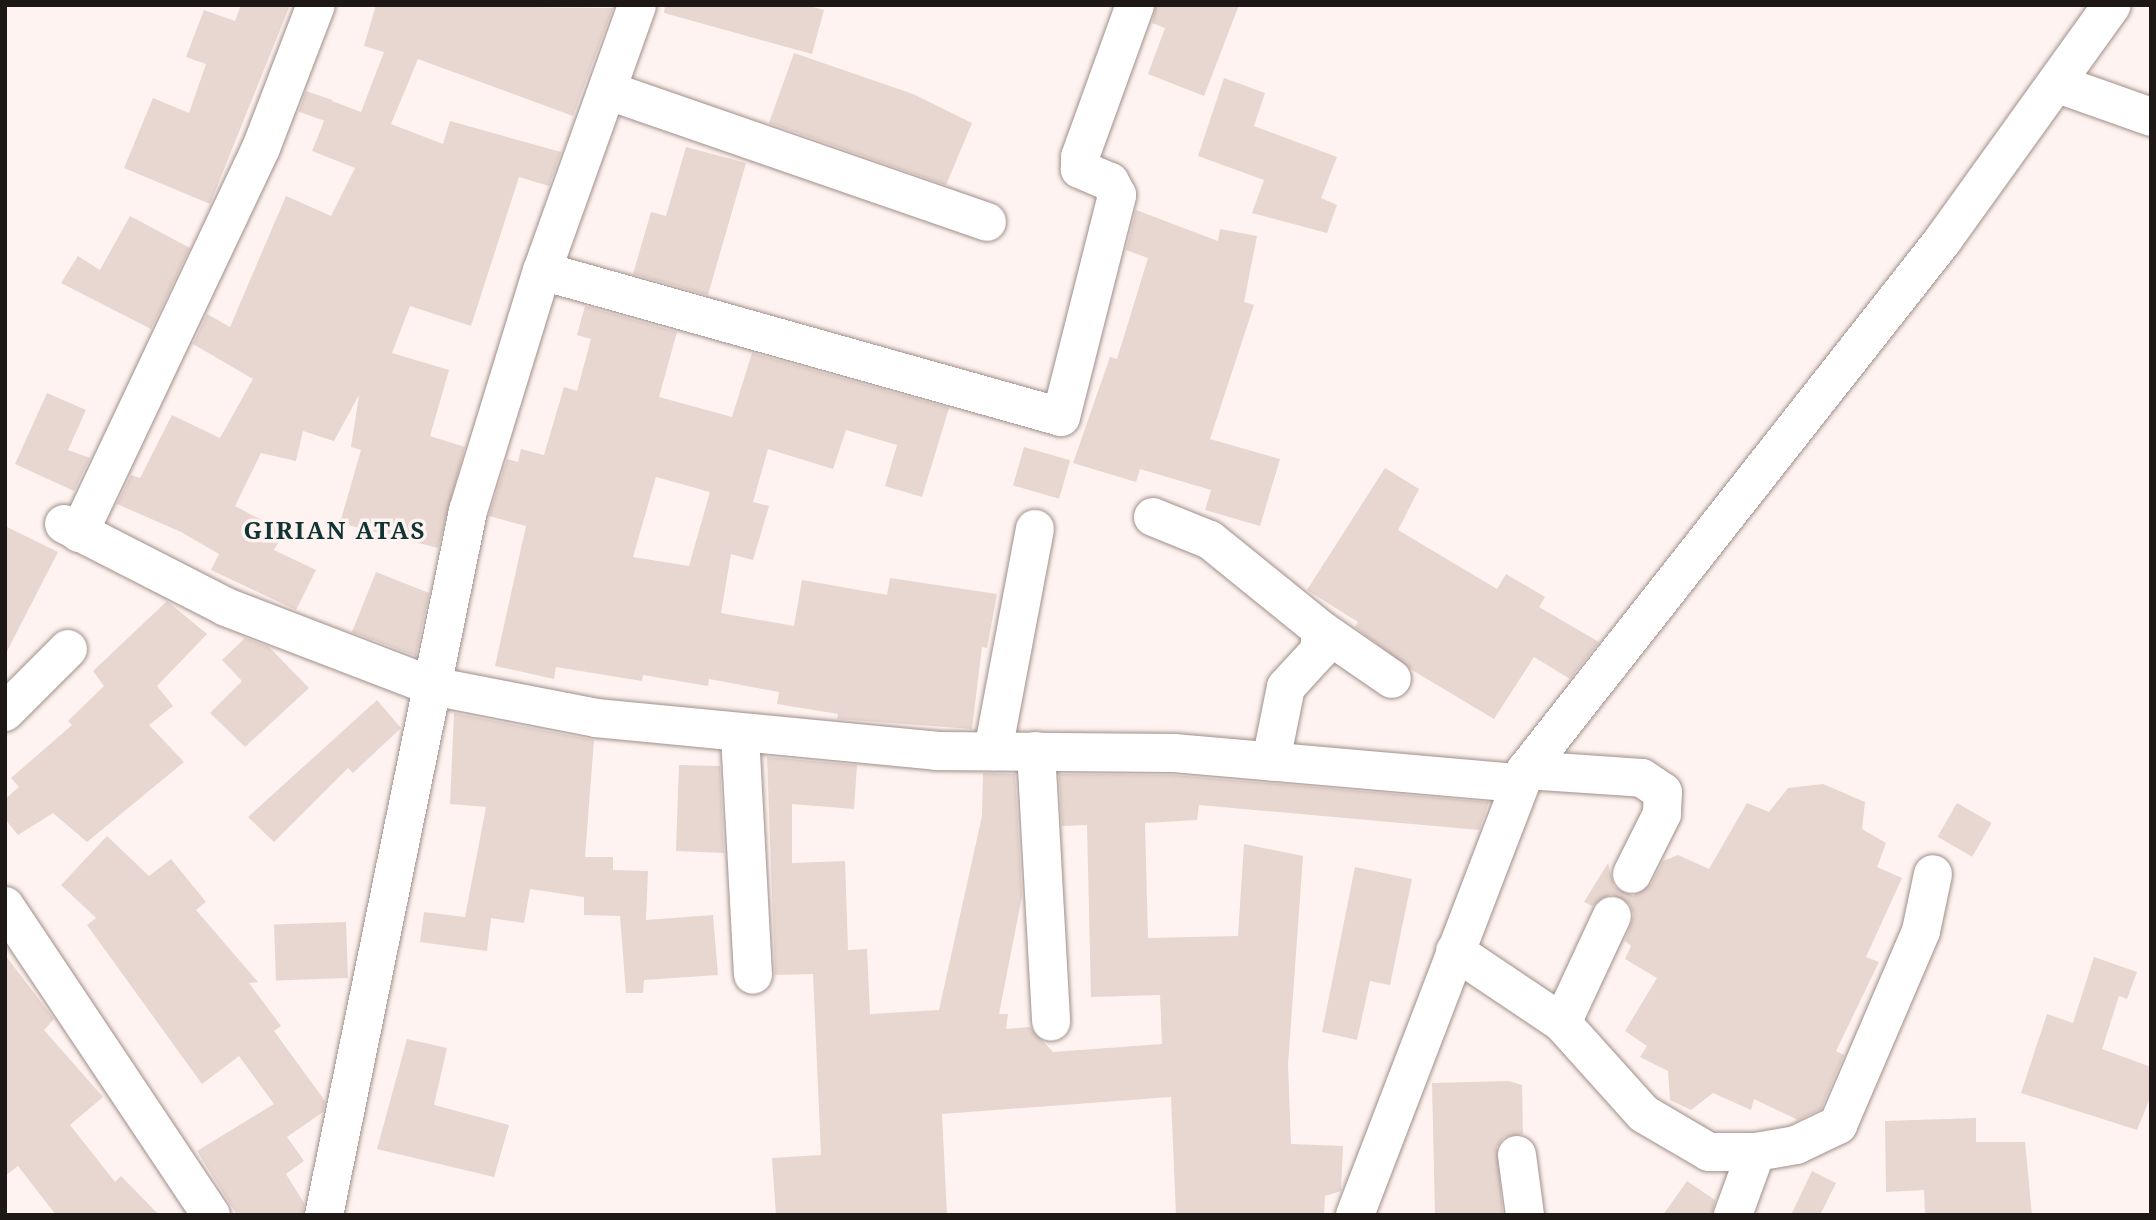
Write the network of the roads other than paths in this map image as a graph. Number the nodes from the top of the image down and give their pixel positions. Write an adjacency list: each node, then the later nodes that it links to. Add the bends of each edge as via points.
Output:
1 (316, 5): 15 (street, via 256,160 71,528 226,607)
2 (636, 5): 6 (street)
3 (1135, 5): 9 (street, via 1080,157 1080,169 1110,182 1117,195 1061,417)
4 (2112, 5): 5 (street)
5 (2058, 84): 7 (street); 21 (street)
6 (609, 91): 8 (street); 9 (street)
7 (2151, 117)
8 (987, 222)
9 (542, 271): 15 (street, via 468,511)
10 (1153, 517): 12 (street, via 1210,540)
11 (1035, 529): 18 (street)
12 (1321, 630): 14 (street); 20 (street, via 1319,650 1286,687)
13 (68, 649): 16 (street)
14 (1392, 679)
15 (432, 686): 17 (street, via 597,718); 33 (street)
16 (5, 712)
17 (740, 735): 18 (street); 27 (street)
18 (993, 751): 19 (street)
19 (1035, 751): 20 (street); 28 (street)
20 (1271, 761): 21 (street)
21 (1522, 776): 22 (street, via 1642,778 1663,792 1662,814); 26 (street)
22 (1632, 874)
23 (1933, 874): 30 (street, via 1920,931 1838,1125 1796,1145)
24 (5, 906): 32 (street)
25 (1612, 916): 29 (street)
26 (1455, 951): 29 (street); 34 (street)
27 (753, 975)
28 (1051, 1022)
29 (1562, 1023): 30 (street, via 1644,1114 1709,1152)
30 (1756, 1152): 36 (street)
31 (1517, 1156): 35 (street)
32 (211, 1215)
33 (324, 1215)
34 (1355, 1215)
35 (1525, 1215)
36 (1733, 1215)

